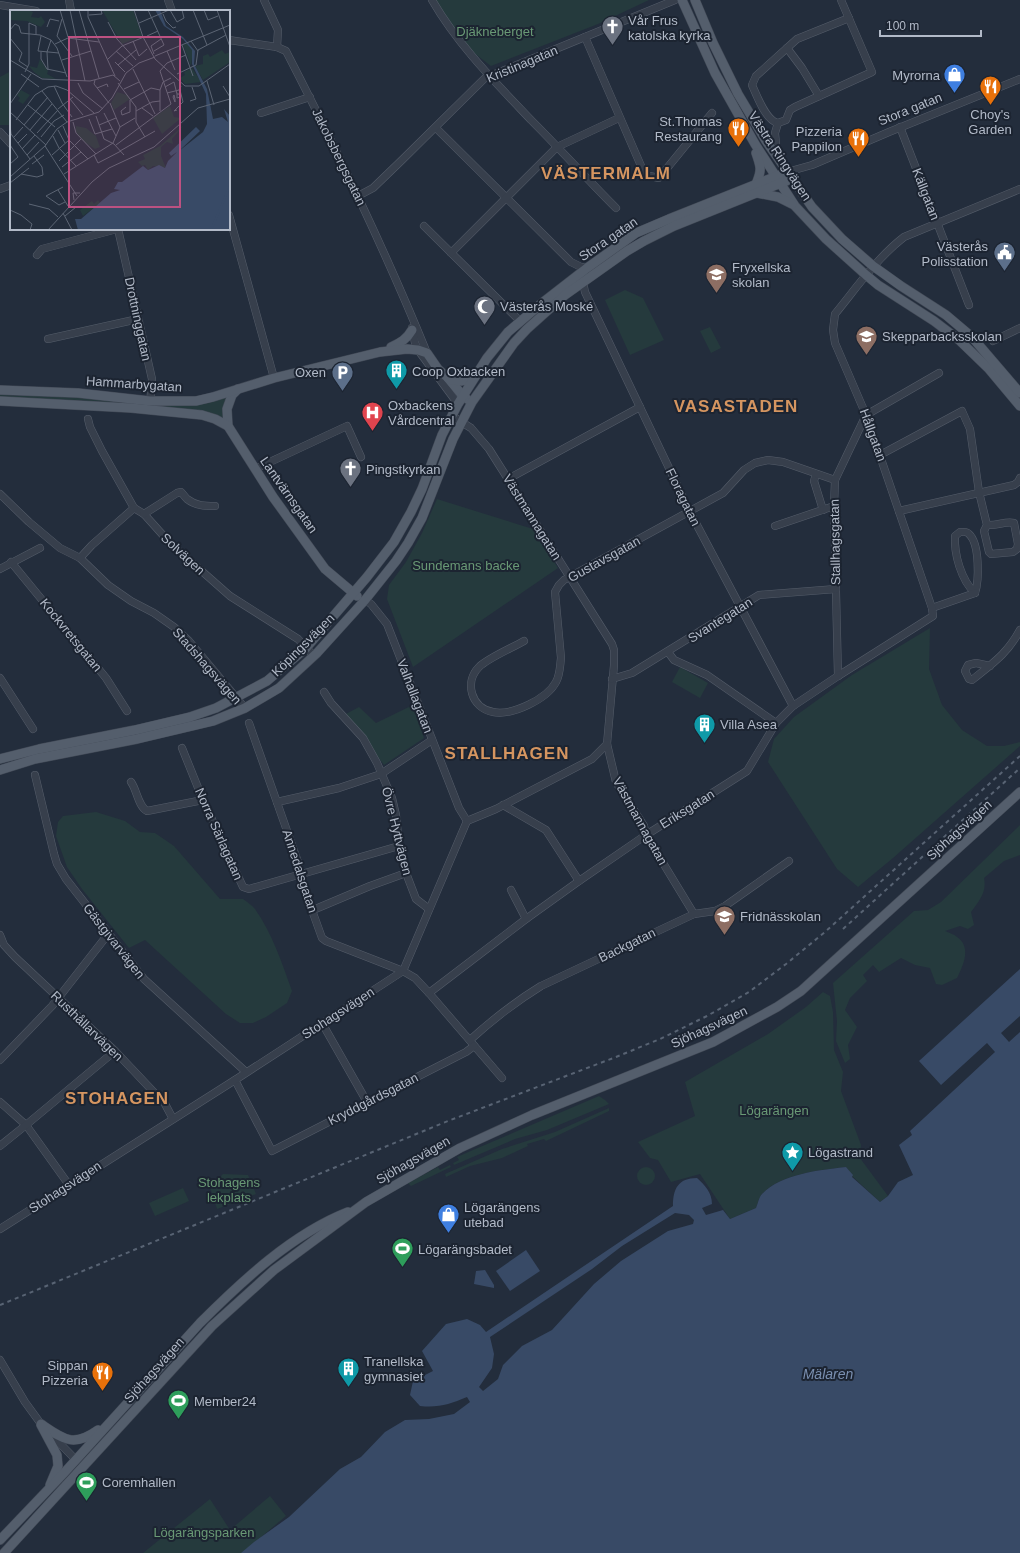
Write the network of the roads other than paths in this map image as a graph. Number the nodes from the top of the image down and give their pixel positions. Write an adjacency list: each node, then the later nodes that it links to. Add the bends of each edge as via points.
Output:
1 (69, 0): 11 (street)
2 (168, 0): 12 (street)
3 (264, 0): 16 (street, via 278,30)
4 (432, 0): 18 (street, via 460,41)
5 (675, 0): 14 (street, Kristinagatan)
6 (682, 0): 30 (main road, Västra Ringvägen, via 715,73)
7 (696, 0): 32 (main road, Västra Ringvägen, via 735,88)
8 (841, 0): 13 (street)
9 (0, 5): 10 (street)
10 (30, 10)
11 (71, 10)
12 (172, 10)
13 (849, 18): 17 (street, via 797,39); 20 (street, via 872,72)
14 (585, 37): 18 (street, Kristinagatan); 24 (street)
15 (230, 40): 16 (street)
16 (277, 47): 21 (street, Jakobsbergsgatan, via 286,51)
17 (787, 48): 20 (street); 25 (street, via 756,76 752,85 769,119)
18 (490, 76): 27 (street, Kristinagatan, via 485,78); 31 (street)
19 (1020, 79): 26 (street, Stora gatan)
20 (819, 96): 25 (street, via 790,110 786,120)
21 (310, 97): 22 (street); 38 (street, Jakobsbergsgatan)
22 (261, 112)
23 (712, 113): 24 (street, via 659,178 645,175)
24 (619, 118): 31 (street)
25 (778, 123): 32 (street, via 775,133)
26 (900, 127): 33 (street, Stora gatan); 43 (street, Källgatan)
27 (436, 128): 38 (street, Kristinagatan, via 372,188); 39 (street)
28 (0, 132): 29 (street)
29 (10, 143)
30 (755, 144): 33 (main road, Västra Ringvägen); 35 (main road, via 761,167)
31 (557, 147): 39 (street); 41 (street)
32 (777, 156): 33 (main road, Västra Ringvägen)
33 (784, 178): 35 (main road, Stora gatan); 40 (main road, Västra Ringvägen); 49 (main road, via 815,216 820,216)
34 (10, 185): 36 (street)
35 (756, 188): 40 (main road); 50 (main road, Stora gatan, via 657,223 636,233); 52 (main road, Stora gatan, via 644,241)
36 (0, 189)
37 (1020, 189): 43 (street, Hållgatan)
38 (358, 196): 55 (street, Jakobsbergsgatan)
39 (506, 198): 47 (street); 50 (street, via 571,262)
40 (795, 206): 51 (main road, Västra Ringvägen, via 826,239)
41 (616, 208)
42 (230, 219): 65 (street)
43 (937, 224): 49 (street, Hållgatan, via 904,237); 53 (street, Källgatan)
44 (424, 226): 47 (street)
45 (114, 230): 48 (street, via 42,249)
46 (118, 230): 54 (street, Drottninggatan)
47 (451, 252): 56 (street)
48 (37, 255)
49 (873, 266): 51 (street, Hållgatan); 69 (main road, via 946,315 967,333 990,356)
50 (587, 268): 56 (main road, Stora gatan)
51 (866, 275): 75 (main road, Västra Ringvägen, via 959,340 989,369); 77 (street, Hållgatan, via 835,314 833,326 835,343)
52 (583, 282): 74 (main road, Stora gatan, via 514,343); 76 (street, Floragatan, via 585,292)
53 (969, 305)
54 (138, 319): 59 (street); 73 (street, Drottninggatan, via 152,379)
55 (413, 320): 58 (street, Jakobsbergsgatan); 61 (street, Jakobsbergsgatan)
56 (520, 321): 63 (main road, Stora gatan, via 500,341)
57 (1020, 328): 60 (street)
58 (412, 330): 61 (street, Jakobsbergsgatan); 62 (main road, Hammarbygatan, via 400,343)
59 (48, 339)
60 (993, 341)
61 (422, 351): 62 (main road, Hammarbygatan, via 396,349); 66 (main road); 72 (street, Jakobsbergsgatan)
62 (380, 352): 65 (main road, Hammarbygatan)
63 (478, 371): 66 (main road, via 462,381); 70 (main road, Stora gatan)
64 (939, 373): 77 (street)
65 (274, 378): 67 (main road, Hammarbygatan)
66 (448, 378): 70 (main road)
67 (238, 389): 73 (main road, Hammarbygatan, via 196,401); 81 (main road, via 232,395 227,409)
68 (0, 390): 73 (main road, Hammarbygatan, via 78,393)
69 (1020, 393)
70 (463, 396): 72 (main road, Köpingsvägen); 74 (main road)
71 (0, 401): 73 (main road, Hammarbygatan)
72 (458, 404): 74 (main road); 78 (main road, Köpingsvägen)
73 (150, 405): 81 (main road, Hammarbygatan, via 202,415)
74 (470, 406): 80 (main road, Köpingsvägen)
75 (1020, 406)
76 (640, 407): 86 (street); 96 (street, Floragatan)
77 (866, 415): 82 (street, Hållgatan); 87 (street, Stallhagsgatan)
78 (452, 416): 80 (street, Västmannagatan); 106 (main road, Köpingsvägen, via 403,528)
79 (88, 419): 93 (street, Solvägen, via 102,451)
80 (462, 421): 86 (street, Västmannagatan, via 488,449); 108 (main road, Köpingsvägen, via 422,518 396,561)
81 (228, 426): 84 (main road, Lantvärnsgatan)
82 (880, 455): 89 (street, via 962,411 974,447); 95 (street, Hållgatan)
83 (362, 457): 84 (street, via 347,426)
84 (255, 470): 106 (main road, Lantvärnsgatan, via 325,569)
85 (816, 474): 87 (street, Gustavsgatan); 94 (street, via 814,481); 96 (street, Gustavsgatan, via 783,462 768,460 755,463 744,470 724,493)
86 (508, 479): 104 (street, Västmannagatan)
87 (835, 480): 92 (street, Stallhagsgatan)
88 (1019, 480): 89 (street, via 1014,485)
89 (979, 492): 95 (street); 98 (street)
90 (0, 494): 101 (street, Stadshagsvägen, via 52,542)
91 (215, 506): 97 (street, via 196,504 180,492)
92 (834, 506): 94 (street); 105 (street, Stallhagsgatan)
93 (134, 508): 97 (street, Solvägen); 101 (street)
94 (823, 510): 99 (street)
95 (899, 511): 110 (street, Hållgatan)
96 (690, 512): 104 (street, Gustavsgatan); 109 (street, Floragatan)
97 (144, 514): 114 (street, Solvägen, via 170,544 230,596 275,624)
98 (987, 525): 98 (street, via 1014,523 1017,549 1013,552 991,554 984,531)
99 (775, 526)
100 (40, 548): 102 (street)
101 (80, 558): 122 (street, Stadshagsvägen, via 108,585 174,627 189,641)
102 (11, 562): 103 (street); 125 (street, Kockvretsgatan, via 106,678)
103 (0, 569)
104 (570, 576): 113 (street, Gustavsgatan, via 555,592 561,658 557,681 550,691 535,702 501,713 485,710 471,694 470,685 474,672 480,665); 120 (street, Västmannagatan, via 612,644)
105 (836, 589): 109 (street, Svantegatan, via 759,595); 118 (street, Stallhagsgatan)
106 (353, 593): 108 (main road, Lantvärnsgatan); 114 (main road, Köpingsvägen)
107 (975, 593): 107 (street, via 970,589 959,563 955,536 960,532 966,532 973,539 978,562 978,583); 110 (street)
108 (365, 600): 116 (main road, Köpingsvägen); 129 (street, Valhallagatan, via 387,624)
109 (741, 607): 115 (street, Svantegatan); 123 (street, Floragatan)
110 (932, 608): 111 (street, Hållgatan)
111 (933, 616): 118 (street, Eriksgatan)
112 (1020, 630): 117 (street, via 1010,647)
113 (524, 641)
114 (306, 648): 116 (street, Solvägen); 122 (main road, Köpingsvägen, via 267,681)
115 (668, 652): 120 (street, Svantegatan, via 632,673); 127 (street, via 674,660 707,675)
116 (314, 656): 124 (main road, Köpingsvägen, via 279,688)
117 (990, 666)
118 (838, 676): 123 (street, Eriksgatan)
119 (0, 678): 128 (street)
120 (612, 679): 130 (street, Västmannagatan)
121 (324, 692): 134 (street, Övre Hyttvägen, via 363,738)
122 (236, 698): 124 (street, Stadshagsvägen); 132 (main road, Köpingsvägen, via 216,708 169,723)
123 (793, 706): 127 (street, Eriksgatan)
124 (244, 708): 133 (main road, Köpingsvägen, via 213,721 35,759)
125 (127, 711)
126 (249, 723): 139 (street, Annedalsgatan)
127 (776, 723): 142 (street, Eriksgatan, via 747,770)
128 (33, 729)
129 (432, 740): 134 (street); 141 (street, Valhallagatan, via 459,808)
130 (607, 744): 140 (street, via 592,759); 142 (street, Västmannagatan, via 616,782 644,826)
131 (182, 748): 138 (street, Norra Särlagatan)
132 (0, 759)
133 (0, 770)
134 (381, 774): 139 (street, via 339,788); 143 (street, Övre Hyttvägen, via 396,815)
135 (35, 776): 153 (street, Gästgivarvägen, via 57,864)
136 (131, 782): 138 (street, via 136,788 143,809 147,811)
137 (1020, 792): 172 (main road, Sjöhagsvägen, via 801,991 777,1007 713,1042 532,1115 460,1148)
138 (203, 800): 146 (street, Norra Särlagatan, via 243,887 249,889)
139 (277, 802): 146 (street, Annedalsgatan)
140 (503, 806): 141 (street); 147 (street, via 546,830)
141 (467, 821): 149 (street)
142 (646, 835): 147 (street, Eriksgatan); 151 (street, Västmannagatan)
143 (399, 846): 145 (street, Övre Hyttvägen); 146 (street, Norra Särlagatan)
144 (789, 861): 151 (street, Backgatan, via 715,912)
145 (406, 873): 149 (street, Övre Hyttvägen, via 416,899); 150 (street)
146 (300, 874): 150 (street, Annedalsgatan)
147 (579, 881): 152 (street, Eriksgatan)
148 (510, 890): 152 (street)
149 (429, 909): 156 (street)
150 (313, 910): 156 (street, Annedalsgatan, via 320,933 326,941)
151 (694, 914): 160 (street, Backgatan, via 541,986 494,1018)
152 (526, 918): 157 (street, Eriksgatan)
153 (108, 933): 158 (street); 163 (street, Gästgivarvägen, via 144,979)
154 (0, 934): 155 (street, Rusthållarvägen)
155 (2, 946): 158 (street, Rusthållarvägen)
156 (402, 971): 157 (street, Annedalsgatan, via 415,978); 159 (street, Stohagsvägen)
157 (429, 993): 160 (street, Annedalsgatan)
158 (59, 998): 161 (street, Rusthållarvägen); 162 (street)
159 (322, 1023): 163 (street, Stohagsvägen); 167 (street)
160 (472, 1043): 164 (street, Annedalsgatan); 167 (street, Kryddgårdsgatan, via 466,1052)
161 (115, 1051): 168 (street, Rusthållarvägen, via 165,1104); 169 (street)
162 (0, 1060)
163 (246, 1072): 165 (street, Stohagsvägen)
164 (502, 1078)
165 (235, 1080): 167 (street, Kryddgårdsgatan, via 272,1151); 168 (street, Stohagsvägen)
166 (0, 1102): 169 (street)
167 (367, 1102)
168 (173, 1118): 171 (street, Stohagsvägen)
169 (26, 1125): 170 (street); 171 (street)
170 (0, 1146)
171 (69, 1185): 173 (street, Stohagsvägen)
172 (358, 1208): 174 (main road, Sjöhagsvägen, via 329,1219 293,1242); 175 (main road, Sjöhagsvägen, via 274,1270)
173 (0, 1229)
174 (238, 1287): 175 (main road, via 227,1304); 176 (main road, Sjöhagsvägen)
175 (226, 1313): 176 (main road, via 216,1316 189,1344); 181 (main road, Sjöhagsvägen)
176 (169, 1357): 178 (main road, Sjöhagsvägen)
177 (0, 1360): 179 (street)
178 (111, 1421): 179 (main road, via 86,1438 73,1441); 180 (main road, Sjöhagsvägen)
179 (41, 1424): 180 (street); 182 (main road, via 58,1461)
180 (76, 1460): 181 (main road); 182 (main road, Sjöhagsvägen); 183 (main road, via 76,1466 40,1509)
181 (83, 1467): 183 (main road, Sjöhagsvägen)
182 (47, 1490): 184 (main road, Sjöhagsvägen)
183 (35, 1519): 185 (main road, Sjöhagsvägen)
184 (0, 1540)
185 (3, 1551)

